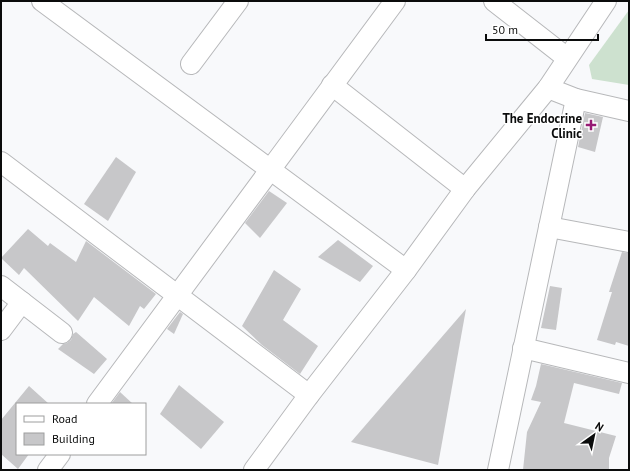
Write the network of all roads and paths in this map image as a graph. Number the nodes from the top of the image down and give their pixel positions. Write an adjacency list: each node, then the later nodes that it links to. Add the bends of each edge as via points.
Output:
1 (42, 1): 13 (street)
2 (238, 1): 7 (street)
3 (394, 1): 8 (street)
4 (494, 1): 6 (street)
5 (606, 1): 6 (street)
6 (567, 58): 9 (street)
7 (191, 64)
8 (332, 85): 13 (street); 14 (street)
9 (548, 88): 10 (street); 14 (street)
10 (576, 99): 11 (street); 15 (street)
11 (629, 111)
12 (1, 162): 19 (street)
13 (271, 170): 17 (street); 19 (street)
14 (465, 189): 17 (street)
15 (549, 227): 16 (street); 23 (street)
16 (629, 242)
17 (406, 270): 25 (street)
18 (1, 286): 20 (street)
19 (177, 294): 25 (street); 26 (street)
20 (22, 302): 21 (street); 22 (street)
21 (1, 330)
22 (62, 333)
23 (523, 348): 24 (street); 30 (street)
24 (629, 373)
25 (309, 395): 29 (street)
26 (98, 403)
27 (59, 455): 28 (street)
28 (48, 470)
29 (254, 470)
30 (498, 470)

